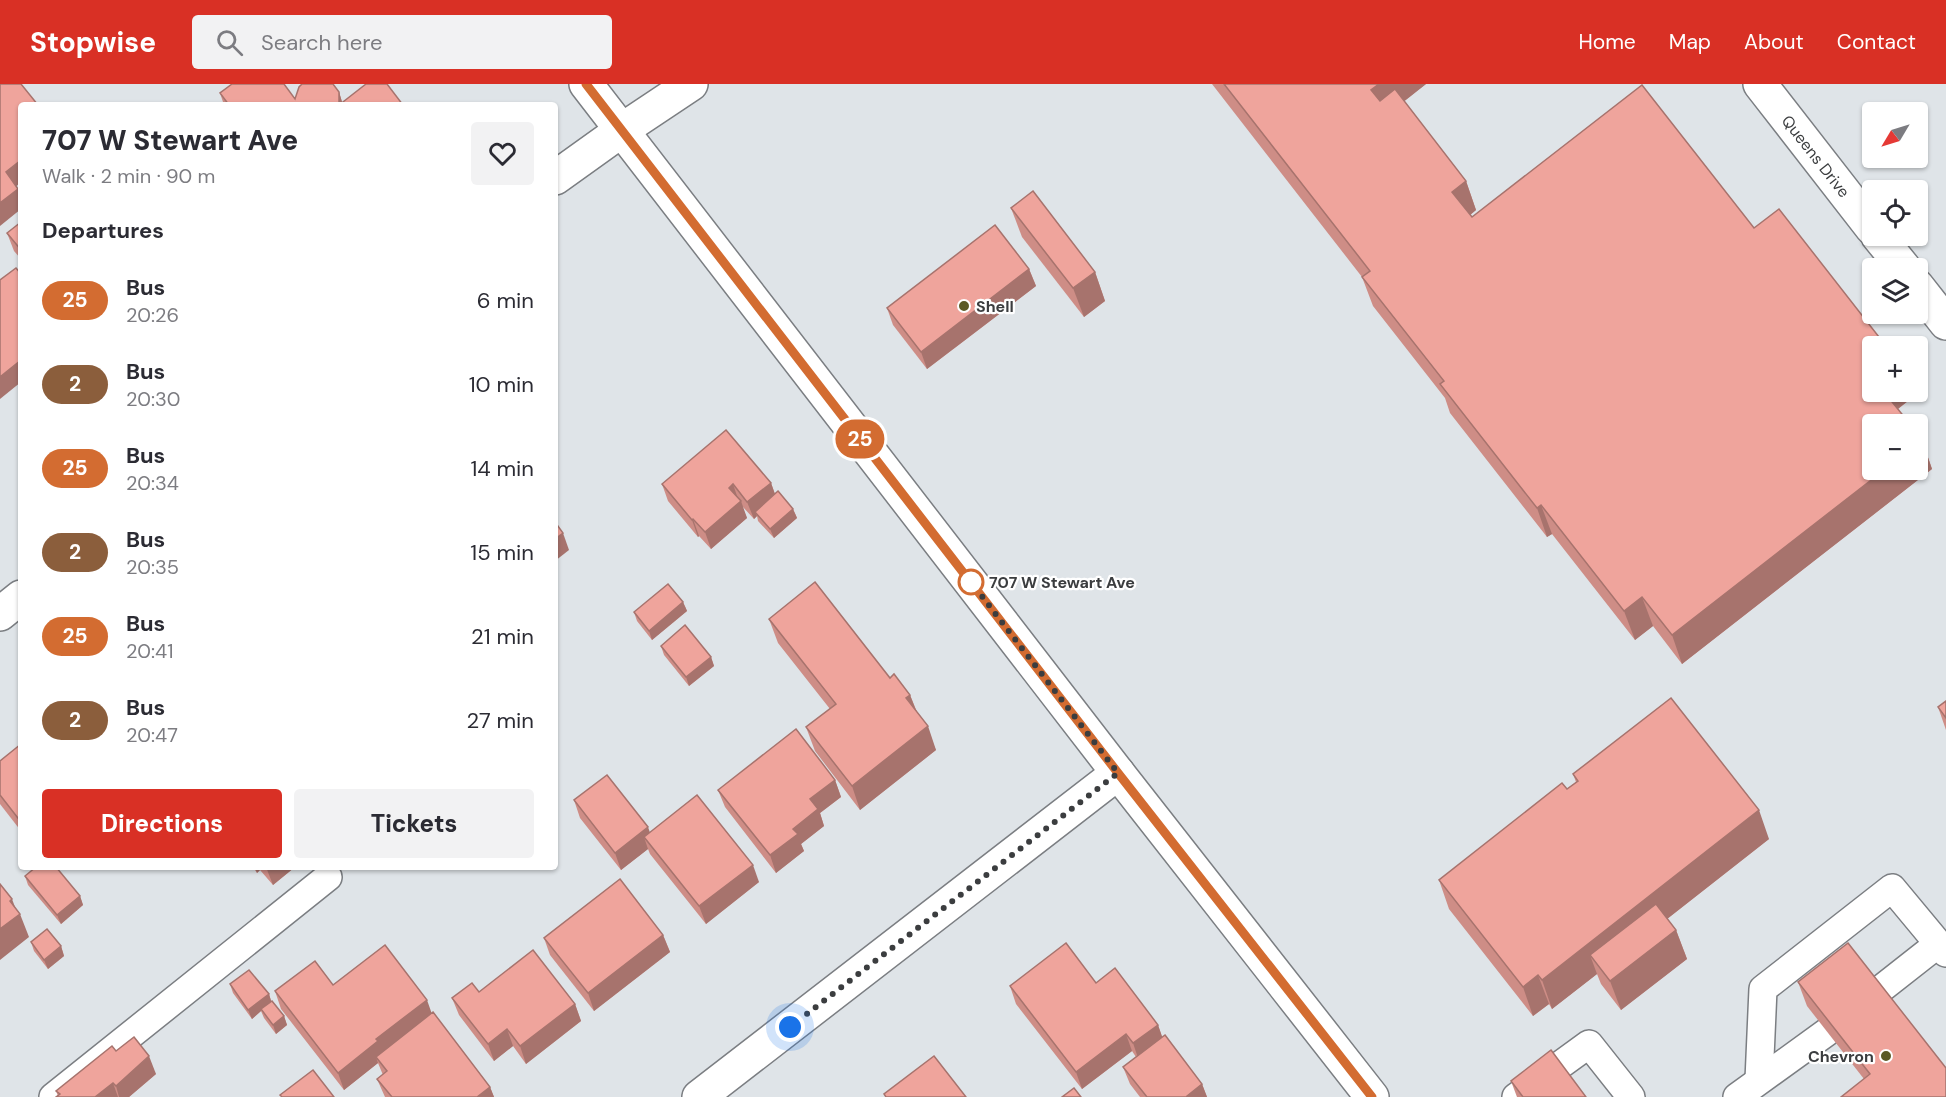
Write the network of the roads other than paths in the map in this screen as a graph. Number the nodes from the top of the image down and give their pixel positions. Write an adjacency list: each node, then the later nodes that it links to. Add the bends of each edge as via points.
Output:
1 (586, 84): 4 (main road)
2 (691, 84): 4 (main road)
3 (1760, 84): 6 (main road, Queens Drive)
4 (622, 130): 5 (main road); 13 (main road)
5 (558, 176)
6 (1862, 215)
7 (1886, 246): 8 (main road)
8 (1896, 258)
9 (1928, 300): 10 (main road)
10 (1946, 323)
11 (18, 599): 12 (main road)
12 (0, 614)
13 (1118, 773): 19 (main road); 21 (main road)
14 (328, 877): 20 (lane)
15 (1942, 949): 16 (lane); 18 (lane, via 1892,888 1763,989)
16 (1876, 992)
17 (1827, 1032): 18 (lane)
18 (1759, 1080): 24 (lane)
19 (1363, 1094)
20 (53, 1097)
21 (699, 1097)
22 (1516, 1097): 23 (lane, via 1589,1044)
23 (1630, 1097)
24 (1737, 1097)

